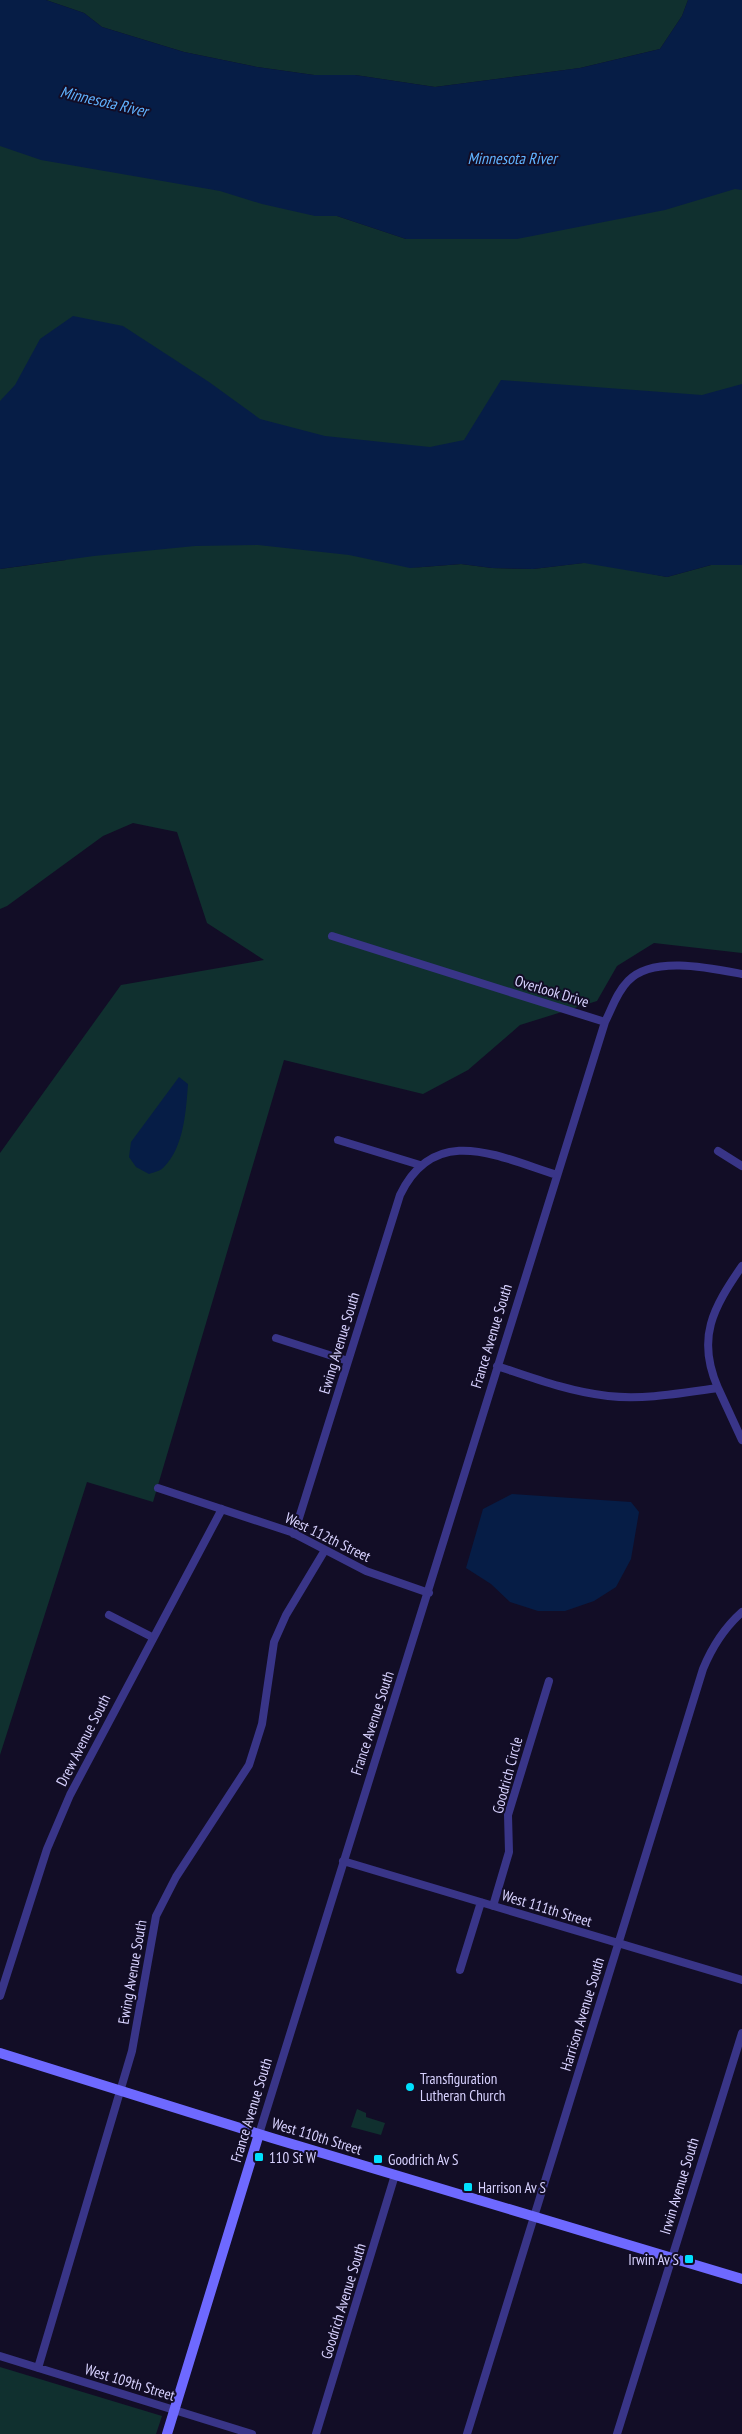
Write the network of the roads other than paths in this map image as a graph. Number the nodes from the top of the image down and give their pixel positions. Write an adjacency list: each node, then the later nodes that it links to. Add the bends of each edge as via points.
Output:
1 (332, 936): 3 (street, Overlook Drive)
2 (742, 974): 3 (street, Overlook Drive, via 692,966 642,970 618,994)
3 (606, 1022): 8 (street, France Avenue South)
4 (338, 1140): 6 (street)
5 (718, 1151): 7 (street)
6 (420, 1165): 8 (street, via 450,1151 466,1149); 11 (street, Ewing Avenue South, via 400,1195)
7 (742, 1166)
8 (557, 1175): 12 (street, France Avenue South)
9 (742, 1266): 13 (street, via 722,1294 708,1331 710,1370)
10 (276, 1338): 11 (street)
11 (348, 1361): 17 (street, Ewing Avenue South)
12 (498, 1366): 13 (street, via 556,1385 607,1396 669,1396); 19 (street, France Avenue South)
13 (718, 1388): 14 (street)
14 (742, 1440)
15 (158, 1488): 16 (street, West 112th Street)
16 (222, 1509): 17 (street, West 112th Street); 22 (street, Drew Avenue South)
17 (294, 1534): 18 (street, West 112th Street)
18 (324, 1550): 19 (street, West 112th Street, via 366,1571); 33 (street, Ewing Avenue South, via 274,1642 262,1724 250,1765 176,1876 156,1916 132,2052)
19 (429, 1593): 24 (street, France Avenue South)
20 (742, 1612): 27 (street, Harrison Avenue South, via 721,1634 703,1669)
21 (109, 1614): 22 (street)
22 (152, 1637): 30 (street, Drew Avenue South, via 66,1804 47,1849)
23 (549, 1681): 26 (street, Goodrich Circle, via 508,1815 509,1852)
24 (344, 1861): 25 (street, West 111th Street); 34 (street, France Avenue South)
25 (481, 1902): 26 (street, West 111th Street); 28 (street)
26 (493, 1906): 27 (street, West 111th Street)
27 (618, 1943): 29 (street, West 111th Street); 36 (street, Harrison Avenue South)
28 (460, 1970)
29 (742, 1980)
30 (0, 1996)
31 (742, 2033): 37 (street, Irwin Avenue South)
32 (0, 2053): 33 (street, West 110th Street)
33 (121, 2091): 34 (street, West 110th Street); 40 (street, Ewing Avenue South)
34 (259, 2134): 35 (street, West 110th Street); 41 (street, France Avenue South)
35 (395, 2175): 36 (street, West 110th Street); 44 (street, Goodrich Avenue South)
36 (533, 2217): 37 (street, West 110th Street); 45 (street, Harrison Avenue South)
37 (671, 2258): 38 (street, West 110th Street); 46 (street, Irwin Avenue South)
38 (742, 2279)
39 (0, 2356): 40 (street, West 109th Street)
40 (38, 2368): 41 (street, West 109th Street)
41 (174, 2411): 42 (street, France Avenue South); 43 (street, West 109th Street)
42 (166, 2434)
43 (252, 2434)
44 (316, 2434)
45 (467, 2434)
46 (617, 2434)

